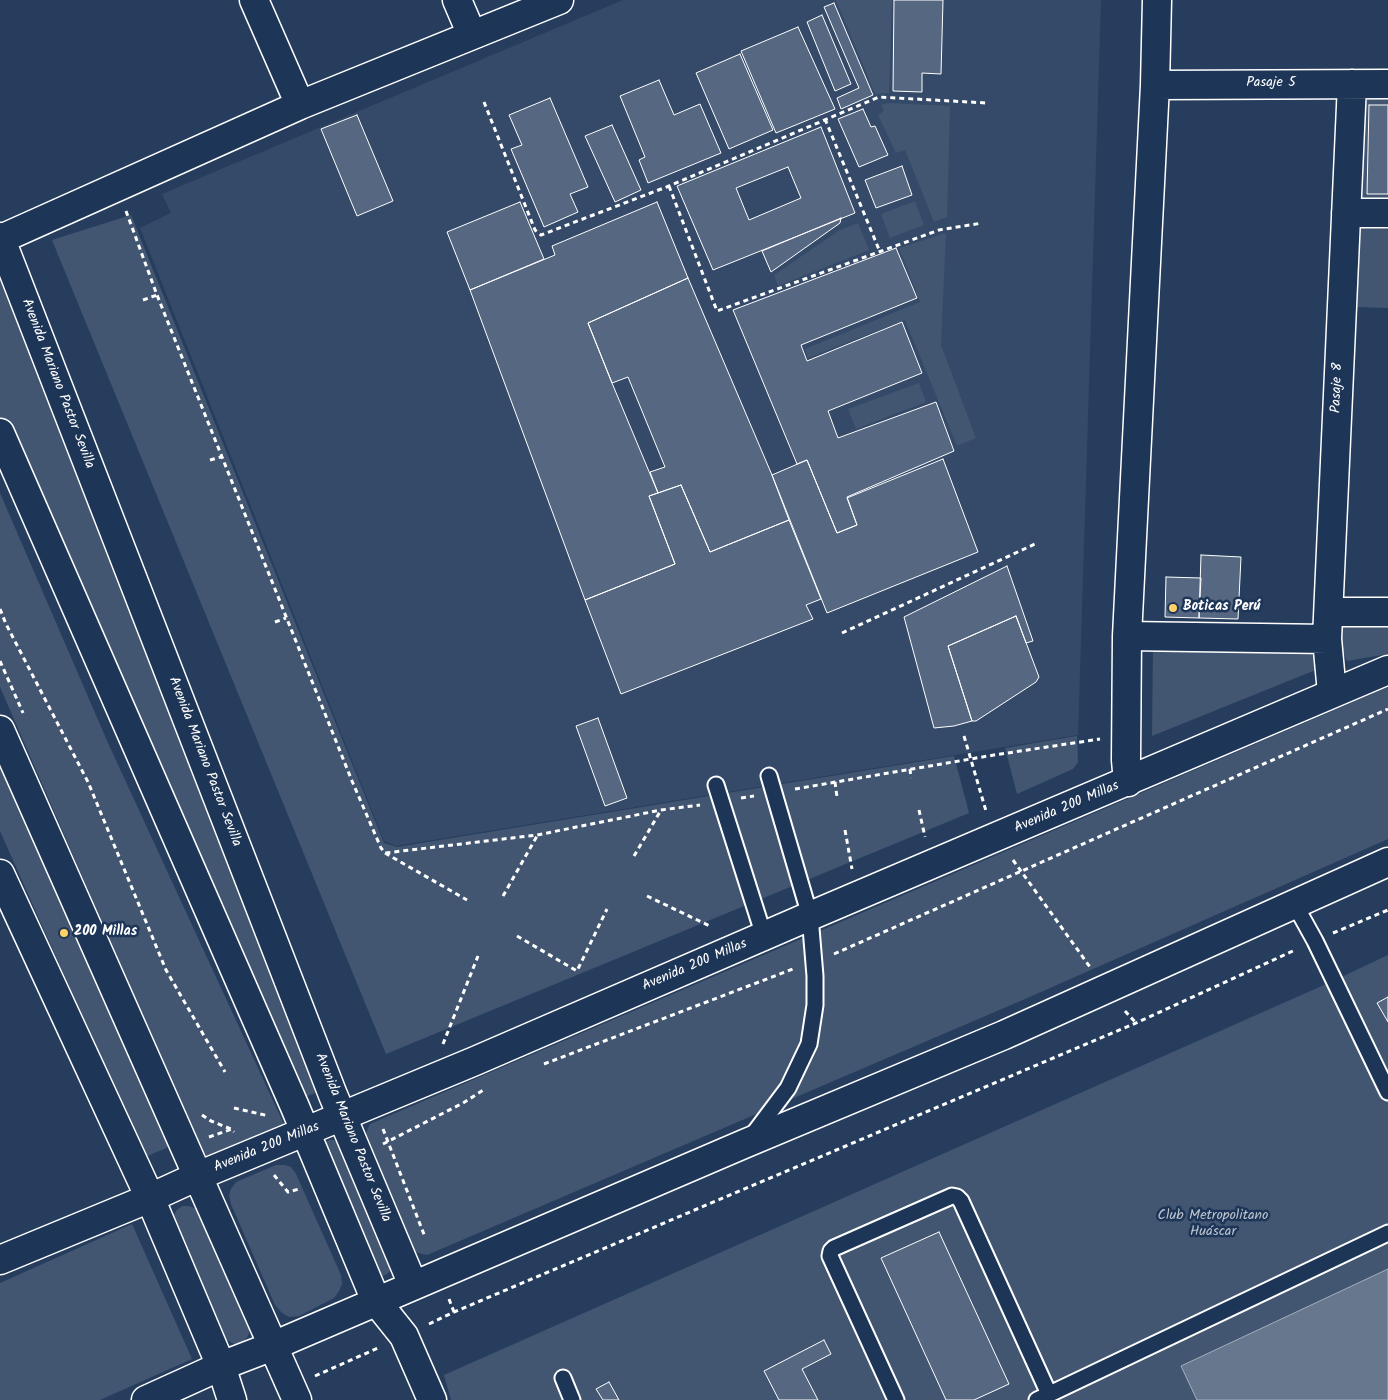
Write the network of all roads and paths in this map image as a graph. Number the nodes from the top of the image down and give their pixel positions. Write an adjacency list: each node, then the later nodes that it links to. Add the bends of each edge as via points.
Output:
1 (254, 0): 11 (street)
2 (458, 0): 5 (street)
3 (559, 0): 5 (street)
4 (1157, 0): 8 (street)
5 (472, 35): 11 (street)
6 (1352, 84): 7 (street, Pasaje 5); 8 (street, Pasaje 5); 15 (street, Pasaje 8)
7 (1388, 84)
8 (1155, 85): 32 (street)
9 (484, 102): 13 (path, via 535,230 542,235)
10 (987, 103): 12 (path, via 879,97)
11 (300, 105): 14 (street)
12 (826, 119): 13 (path); 19 (path)
13 (669, 186): 19 (path, via 717,311)
14 (117, 187): 18 (street); 20 (path)
15 (1346, 213): 16 (street); 27 (street, Pasaje 8)
16 (1388, 213)
17 (982, 223): 19 (path, via 939,230)
18 (0, 238): 82 (street, Avenida Mariano Pastor Sevilla)
19 (880, 252)
20 (157, 296): 21 (path); 23 (path)
21 (143, 300)
22 (0, 433): 83 (street)
23 (222, 457): 24 (path); 29 (path)
24 (210, 460)
25 (1035, 544): 31 (path)
26 (0, 610): 77 (path, via 88,782 166,970)
27 (1329, 612): 28 (street); 33 (street, Pasaje 8)
28 (1388, 612)
29 (286, 618): 30 (path); 43 (path)
30 (275, 622)
31 (842, 633)
32 (1127, 636): 33 (street); 38 (street)
33 (1327, 639): 35 (street, Pasaje 8)
34 (1388, 670): 35 (street, Avenida 200 Millas)
35 (1332, 693): 45 (street, Avenida 200 Millas)
36 (0, 730): 85 (street)
37 (964, 736): 39 (path)
38 (1127, 736): 39 (path); 45 (street)
39 (971, 759): 40 (path); 55 (path)
40 (910, 769): 42 (path); 44 (path)
41 (768, 776): 48 (lane)
42 (911, 778)
43 (352, 781): 46 (path); 57 (path)
44 (835, 782): 48 (path); 49 (path)
45 (1128, 782): 55 (street, Avenida 200 Millas)
46 (346, 783)
47 (716, 785): 50 (lane)
48 (774, 793): 50 (path); 68 (lane)
49 (837, 797)
50 (721, 801): 51 (path); 71 (lane)
51 (661, 810): 54 (path); 58 (path)
52 (919, 810): 56 (path)
53 (845, 830): 61 (path)
54 (537, 835): 57 (path); 62 (path)
55 (996, 838): 68 (street, Avenida 200 Millas); 74 (path)
56 (926, 842)
57 (385, 853): 64 (path)
58 (634, 856)
59 (1388, 862): 65 (street)
60 (0, 874): 86 (street)
61 (853, 874)
62 (503, 896)
63 (647, 896): 69 (path)
64 (467, 900)
65 (1294, 904): 72 (lane); 74 (street)
66 (608, 909): 70 (path, via 577,971)
67 (1388, 910): 72 (path)
68 (810, 916): 71 (street, Avenida 200 Millas); 84 (lane, via 815,1005 809,1044 788,1088)
69 (712, 927)
70 (517, 936)
71 (764, 936): 79 (street, Avenida 200 Millas)
72 (1315, 941): 75 (path); 78 (lane)
73 (478, 956): 76 (path)
74 (1106, 990): 75 (path); 84 (street)
75 (1136, 1023): 92 (path)
76 (442, 1044)
77 (225, 1072)
78 (1388, 1092)
79 (373, 1104): 82 (street, Avenida 200 Millas); 89 (path)
80 (234, 1108): 81 (path)
81 (270, 1116)
82 (343, 1116): 83 (street, Avenida 200 Millas); 90 (street, Avenida Mariano Pastor Sevilla)
83 (306, 1132): 85 (street, Avenida 200 Millas); 91 (street)
84 (744, 1144): 89 (street)
85 (198, 1176): 86 (street, Avenida 200 Millas); 94 (street)
86 (150, 1198): 88 (street, Avenida 200 Millas); 95 (street)
87 (1388, 1233): 98 (lane)
88 (0, 1260)
89 (440, 1274): 90 (street); 92 (path)
90 (413, 1285): 91 (street); 93 (street)
91 (376, 1301): 93 (street); 94 (street)
92 (454, 1312): 93 (path)
93 (404, 1336): 97 (path); 101 (street)
94 (273, 1346): 95 (street); 97 (street)
95 (221, 1366): 99 (street); 100 (street)
96 (563, 1378): 102 (lane)
97 (294, 1393)
98 (1043, 1397): 103 (lane, via 961,1201 952,1196 831,1252 830,1256)
99 (146, 1400)
100 (232, 1400)
101 (432, 1400)
102 (572, 1400)
103 (896, 1400)

